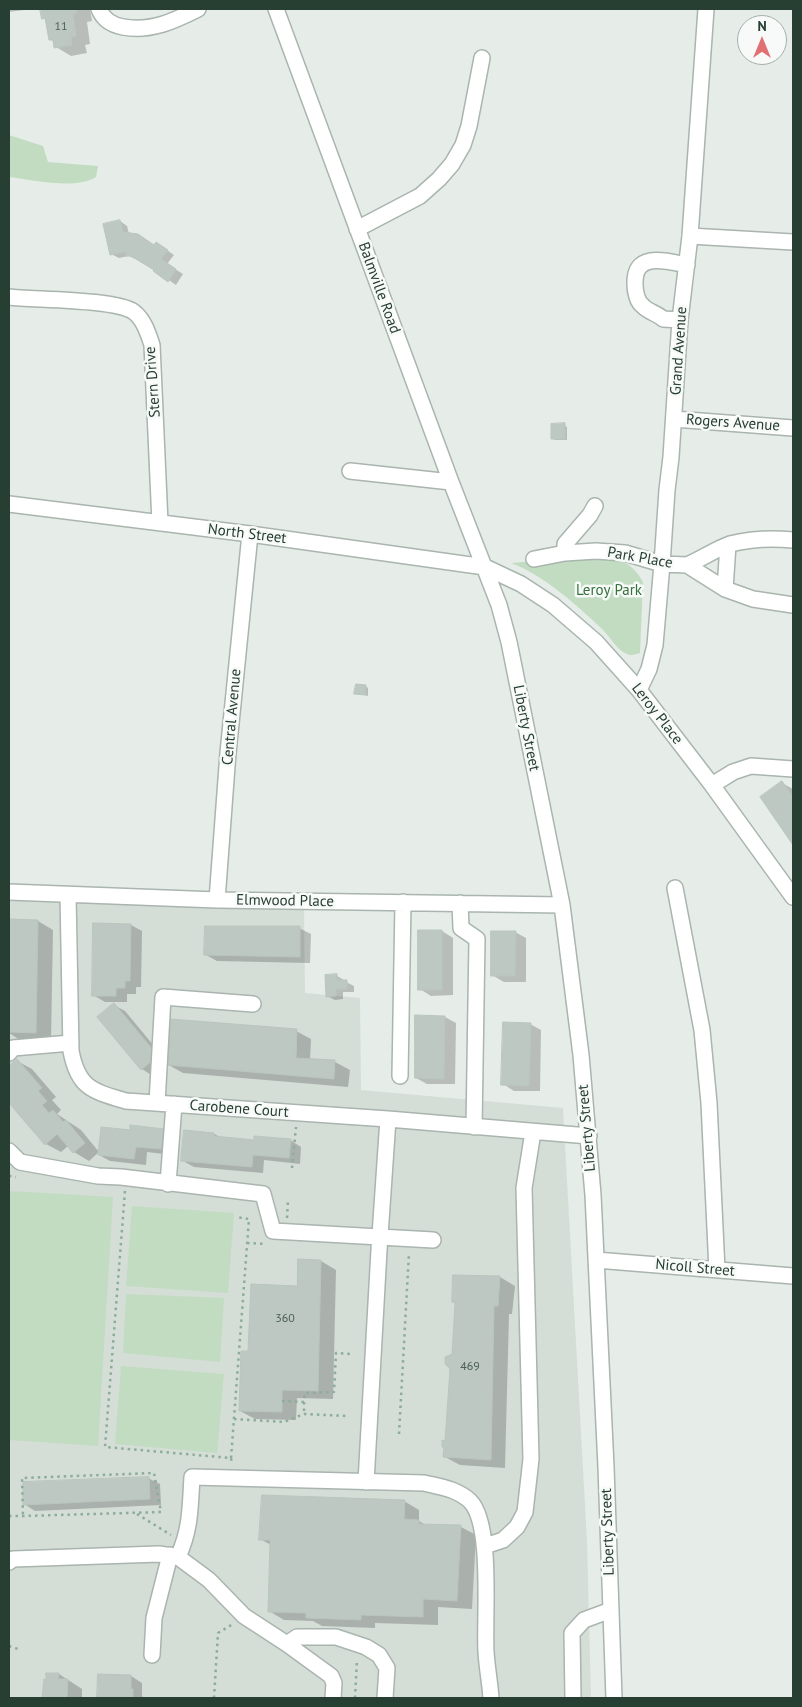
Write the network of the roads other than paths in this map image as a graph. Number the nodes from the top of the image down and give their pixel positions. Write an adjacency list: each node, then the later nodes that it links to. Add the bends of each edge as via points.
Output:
1 (99, 9): 2 (street, via 113,25 135,29 156,27)
2 (198, 9)
3 (276, 9): 6 (street, Balmville Road)
4 (706, 9): 7 (street, Grand Avenue)
5 (482, 58): 6 (street, via 469,126 452,164 420,196)
6 (358, 229): 15 (street, Balmville Road)
7 (690, 236): 8 (street); 9 (street, Grand Avenue)
8 (793, 242)
9 (686, 265): 11 (street, Grand Avenue); 11 (street, via 660,260 646,262 638,268 635,277 637,298 643,306 663,319)
10 (9, 297): 18 (street, Stern Drive, via 122,306 134,312 145,325 152,345)
11 (680, 320): 12 (street, Grand Avenue)
12 (674, 419): 13 (street, Rogers Avenue); 24 (street, Grand Avenue)
13 (793, 428)
14 (350, 471): 15 (street)
15 (451, 482): 26 (street, Balmville Road)
16 (9, 504): 18 (street, North Street)
17 (595, 506): 22 (street, via 565,544)
18 (160, 523): 19 (street, North Street)
19 (250, 534): 26 (street, North Street); 36 (street, Central Avenue)
20 (793, 540): 21 (street, Park Place, via 746,541)
21 (728, 545): 25 (street, Park Place); 27 (street)
22 (565, 553): 23 (street, Park Place); 24 (street, Park Place, via 625,553)
23 (534, 559)
24 (662, 564): 25 (street, Park Place); 29 (street, Grand Avenue, via 654,645)
25 (688, 566): 27 (street, Park Place)
26 (485, 567): 29 (street, Leroy Place, via 521,584 553,605 596,642); 39 (street, Liberty Street, via 509,642)
27 (725, 589): 28 (street, Park Place, via 752,599)
28 (793, 605)
29 (639, 690): 31 (street, Leroy Place)
30 (793, 769): 31 (street, via 751,766)
31 (712, 785): 35 (street, Leroy Place)
32 (675, 888): 55 (street, via 702,1030)
33 (9, 892): 34 (street, Elmwood Place)
34 (68, 895): 36 (street, Elmwood Place); 41 (street, Carobene Court)
35 (793, 897)
36 (217, 900): 37 (street, Elmwood Place)
37 (403, 902): 38 (street, Elmwood Place); 43 (street)
38 (460, 903): 39 (street, Elmwood Place); 47 (street, via 461,928 477,939)
39 (562, 904): 49 (street, Liberty Street)
40 (253, 1004): 44 (street, via 163,997)
41 (71, 1043): 42 (street, via 14,1048); 44 (street, Carobene Court, via 74,1066 82,1081 98,1093 126,1101)
42 (9, 1053)
43 (400, 1076)
44 (157, 1103): 45 (street, Carobene Court)
45 (174, 1104): 46 (street, Carobene Court); 51 (street)
46 (388, 1119): 47 (street, Carobene Court); 52 (street)
47 (474, 1127): 48 (street, Carobene Court)
48 (533, 1132): 49 (street, Carobene Court); 58 (street, via 524,1188 531,1459 525,1512 517,1527 503,1540)
49 (588, 1136): 54 (street, Liberty Street)
50 (9, 1150): 51 (street, via 20,1162)
51 (168, 1184): 52 (street, via 263,1194 273,1231)
52 (380, 1238): 53 (street); 57 (street)
53 (433, 1240)
54 (596, 1260): 55 (street, Nicoll Street); 61 (street, Liberty Street)
55 (717, 1270): 56 (street, Nicoll Street)
56 (793, 1276)
57 (366, 1482): 58 (street, via 424,1483 458,1491 476,1509); 59 (street, via 192,1477 190,1523 185,1542)
58 (485, 1546): 66 (street, via 486,1652)
59 (174, 1556): 60 (street, via 14,1559); 62 (street, via 209,1580 244,1616); 63 (street, via 154,1618)
60 (9, 1562)
61 (611, 1610): 67 (street, via 584,1620 572,1633); 68 (street, Liberty Street)
62 (287, 1644): 64 (street, via 331,1676); 65 (street, via 297,1637 336,1637 366,1647 379,1655 388,1668)
63 (152, 1655)
64 (333, 1698)
65 (385, 1698)
66 (491, 1698)
67 (573, 1698)
68 (614, 1698)

